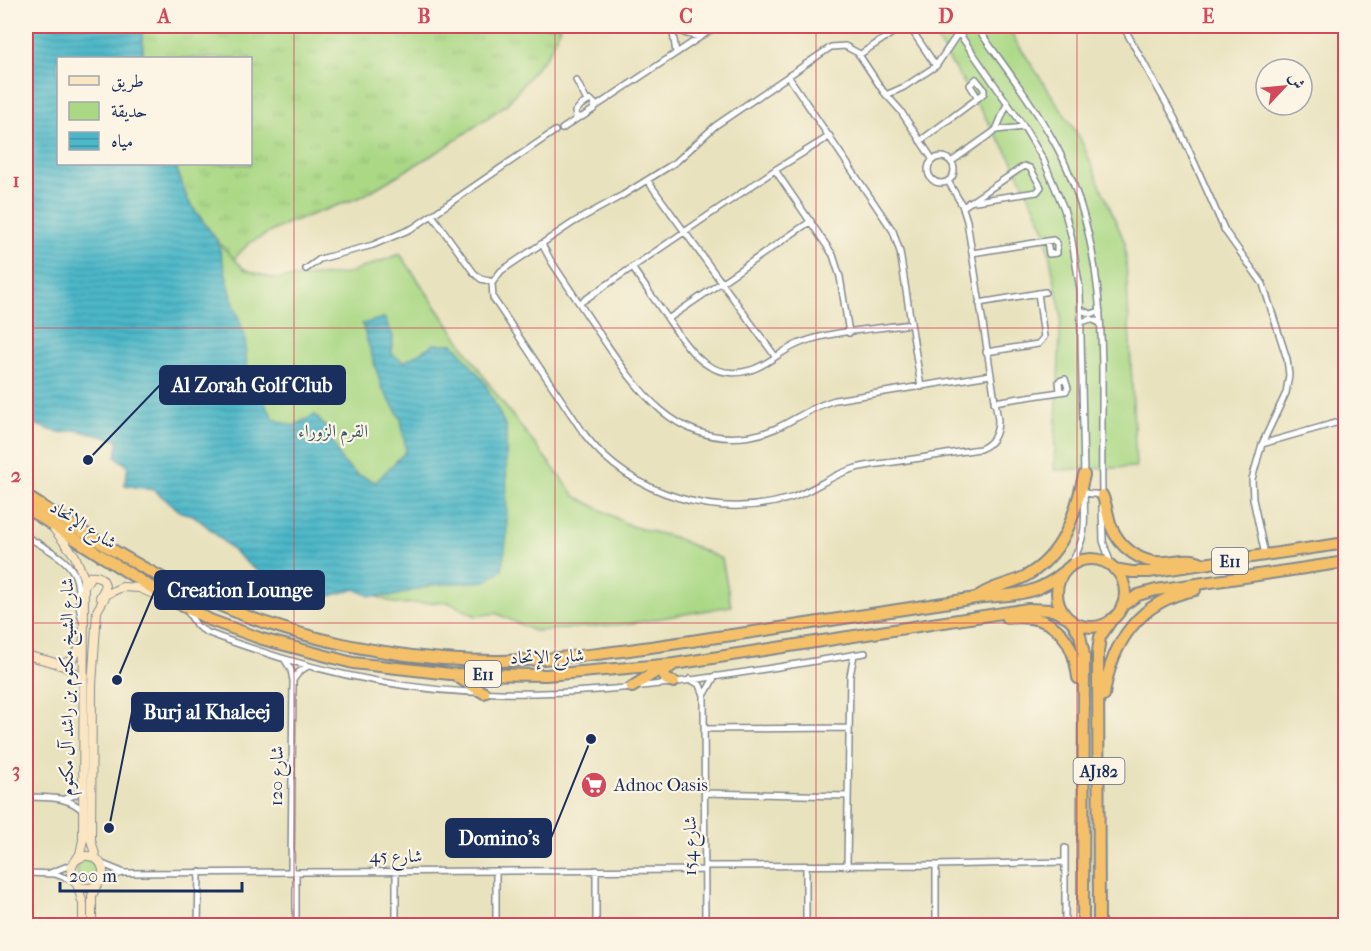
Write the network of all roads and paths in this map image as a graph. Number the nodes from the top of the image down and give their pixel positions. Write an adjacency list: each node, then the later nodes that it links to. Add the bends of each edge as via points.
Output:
1 (673, 26): 8 (street); 9 (street)
2 (717, 26): 8 (street)
3 (904, 26): 10 (street); 11 (street, via 911,29)
4 (954, 26): 7 (street)
5 (976, 26): 48 (street, via 1049,134 1073,183 1090,234)
6 (1123, 26): 61 (street, via 1175,119 1224,231 1255,271 1269,297 1289,375 1283,403)
7 (959, 32): 11 (street); 17 (street)
8 (700, 37): 9 (street)
9 (676, 53): 18 (street)
10 (859, 55): 12 (street, via 848,47 836,46); 14 (street)
11 (936, 66): 14 (street)
12 (788, 76): 24 (street); 29 (street, via 715,126 676,162)
13 (576, 80): 16 (street)
14 (886, 95): 25 (street)
15 (978, 98): 25 (street)
16 (587, 101): 18 (street, via 593,101); 19 (street, via 576,110)
17 (1007, 104): 20 (street); 22 (street)
18 (595, 107): 19 (street)
19 (578, 118): 21 (street)
20 (1024, 127): 22 (street); 47 (street, via 1043,159 1064,209 1077,262)
21 (562, 129)
22 (996, 130): 27 (street)
23 (555, 131): 33 (street)
24 (830, 136): 28 (street); 52 (street, via 893,231)
25 (920, 141): 26 (street)
26 (933, 159): 27 (street, via 946,158); 30 (street, via 928,171 930,178 935,182)
27 (951, 162): 30 (street, via 954,169)
28 (775, 170): 34 (street); 35 (street)
29 (647, 180): 35 (street); 37 (street)
30 (948, 181): 32 (street)
31 (969, 202): 31 (street, via 1023,166 1030,168 1041,187 1037,192); 32 (street)
32 (963, 207): 38 (street)
33 (432, 215): 40 (street, via 391,238 320,259); 41 (street, via 474,273)
34 (811, 221): 42 (street); 53 (street, via 837,266)
35 (683, 233): 39 (street); 42 (street)
36 (1047, 241): 38 (street)
37 (542, 244): 41 (street, via 501,271); 45 (street)
38 (972, 253): 46 (street)
39 (632, 267): 45 (street); 49 (street)
40 (306, 269)
41 (493, 282): 59 (street, via 495,302 594,446 622,471 691,502 723,506 767,503 803,494 845,471 980,449 997,433)
42 (722, 282): 49 (street); 55 (street)
43 (1045, 292): 44 (street)
44 (1038, 293): 46 (street); 54 (street, via 1042,341)
45 (580, 303): 57 (street, via 648,399 675,420 702,432 731,437 761,434 827,402)
46 (979, 303): 54 (street)
47 (1081, 310): 48 (street, via 1090,314); 50 (street)
48 (1100, 311): 51 (street)
49 (668, 319): 55 (street, via 686,347 712,368 744,371)
50 (1081, 322): 51 (street); 62 (street)
51 (1100, 322): 64 (street)
52 (911, 324): 53 (street); 57 (street)
53 (849, 333): 55 (street, via 807,340)
54 (986, 352): 56 (street)
55 (775, 356)
56 (990, 375): 57 (street); 59 (street)
57 (921, 387)
58 (1060, 392): 59 (street)
59 (994, 402)
60 (1346, 420): 61 (street)
61 (1262, 444): 70 (street, via 1251,485)
62 (1084, 475): 63 (street); 78 (highway, via 1070,528 1056,549 1027,575)
63 (1084, 493): 64 (street); 74 (street, via 1084,534)
64 (1102, 495): 72 (highway, via 1114,532 1128,550 1154,562 1191,559); 73 (street, via 1103,541)
65 (26, 496): 78 (highway, شارع الإتحاد / E11, via 157,575 227,609 354,647 420,657 500,661 629,651)
66 (26, 508): 67 (highway, شارع الإتحاد / E11)
67 (49, 523): 76 (street, شارع الشيخ مكتوم بن راشد آل مكتوم, via 79,563); 77 (highway, شارع الإتحاد / E11)
68 (26, 536): 85 (street, via 71,569)
69 (1346, 543): 70 (highway, E11)
70 (1265, 555): 72 (highway, E11)
71 (1346, 562): 75 (highway, E11)
72 (1205, 565): 73 (highway, E11, via 1149,572)
73 (1113, 568): 74 (highway, via 1086,559); 80 (highway, via 1124,586)
74 (1066, 570): 78 (highway, شارع الإتحاد / E11, via 1039,590); 83 (highway, via 1057,590 1061,609)
75 (1211, 581): 80 (highway, E11, via 1150,591); 107 (highway, via 1203,589 1177,594 1135,621 1109,665)
76 (84, 586): 81 (street, via 91,576 104,581); 85 (street, شارع الشيخ مكتوم بن راشد آل مكتوم)
77 (168, 598): 79 (highway, شارع الإتحاد / E11); 81 (street, شارع الشيخ مكتوم بن راشد آل مكتوم, via 125,586 110,592)
78 (976, 598)
79 (184, 605): 91 (street, via 203,631); 95 (highway, شارع الإتحاد / E11, via 236,630 319,655 352,663)
80 (1122, 606): 84 (highway)
81 (98, 607): 116 (street, شارع الشيخ مكتوم بن راشد آل مكتوم, via 92,685 91,840)
82 (974, 616): 83 (highway, شارع الإتحاد / E11, via 1040,609); 93 (highway, شارع الإتحاد / E11); 105 (highway, via 992,620 1033,618 1061,632 1077,662)
83 (1069, 618): 84 (highway, via 1087,627); 105 (highway, AJ182, via 1083,644)
84 (1112, 620): 107 (highway, AJ182, via 1098,645)
85 (83, 623): 86 (street, شارع الشيخ مكتوم بن راشد آل مكتوم)
86 (83, 643): 92 (street, via 72,660); 99 (street, شارع الشيخ مكتوم بن راشد آل مكتوم)
87 (865, 653): 89 (street)
88 (26, 655): 92 (street)
89 (854, 655): 90 (street); 97 (street)
90 (838, 657): 96 (street); 97 (street)
91 (285, 660): 94 (street); 100 (street, شارع 120)
92 (59, 665): 99 (street, via 72,670)
93 (670, 665): 95 (highway, شارع الإتحاد / E11, via 546,675); 101 (highway, via 664,675); 102 (highway)
94 (308, 666): 100 (street); 103 (street, via 395,684)
95 (450, 674): 103 (highway)
96 (715, 676): 98 (street); 104 (street)
97 (850, 676): 106 (street)
98 (690, 679): 101 (street); 104 (street, via 700,685)
99 (83, 681): 109 (street, شارع الشيخ مكتوم بن راشد آل مكتوم)
100 (293, 681): 127 (street, شارع 120)
101 (674, 682): 102 (street)
102 (632, 687): 103 (street)
103 (484, 693)
104 (704, 695): 108 (street, شارع 154)
105 (1084, 708): 144 (highway, AJ182)
106 (849, 728): 108 (street); 111 (street)
107 (1099, 728): 145 (highway, AJ182)
108 (704, 729): 110 (street, شارع 154)
109 (82, 787): 113 (street); 114 (street, شارع الشيخ مكتوم بن راشد آل مكتوم)
110 (705, 793): 111 (street); 122 (street, شارع 154)
111 (847, 796): 121 (street)
112 (26, 797): 113 (street)
113 (64, 799): 114 (street)
114 (83, 812): 117 (street, شارع الشيخ مكتوم بن راشد آل مكتوم, via 83,840)
115 (1065, 848): 118 (street)
116 (98, 860): 117 (street, via 83,856); 130 (street, شارع 45); 132 (street, via 103,875)
117 (74, 862): 129 (street); 131 (street, via 71,873)
118 (1065, 862): 119 (street, شارع 45); 143 (street)
119 (936, 865): 121 (street, شارع 45); 142 (street)
120 (806, 866): 121 (street, شارع 45); 122 (street, شارع 45); 141 (street)
121 (847, 866)
122 (705, 868): 123 (street, شارع 45); 140 (street, شارع 154)
123 (596, 870): 125 (street, شارع 45); 139 (street)
124 (396, 871): 125 (street, شارع 45); 127 (street, شارع 45); 137 (street)
125 (496, 871): 138 (street)
126 (198, 872): 127 (street, شارع 45); 130 (street, شارع 45); 135 (street)
127 (293, 872): 136 (street, شارع 120)
128 (26, 873): 129 (street)
129 (48, 873): 131 (street)
130 (123, 873): 132 (street, شارع 45)
131 (76, 883): 132 (street, via 85,888); 133 (street, via 83,904)
132 (98, 883): 134 (street, via 92,896)
133 (83, 926)
134 (92, 926)
135 (198, 926)
136 (296, 926)
137 (396, 926)
138 (496, 926)
139 (596, 926)
140 (705, 926)
141 (806, 926)
142 (936, 926)
143 (1065, 926)
144 (1083, 926)
145 (1099, 926)

